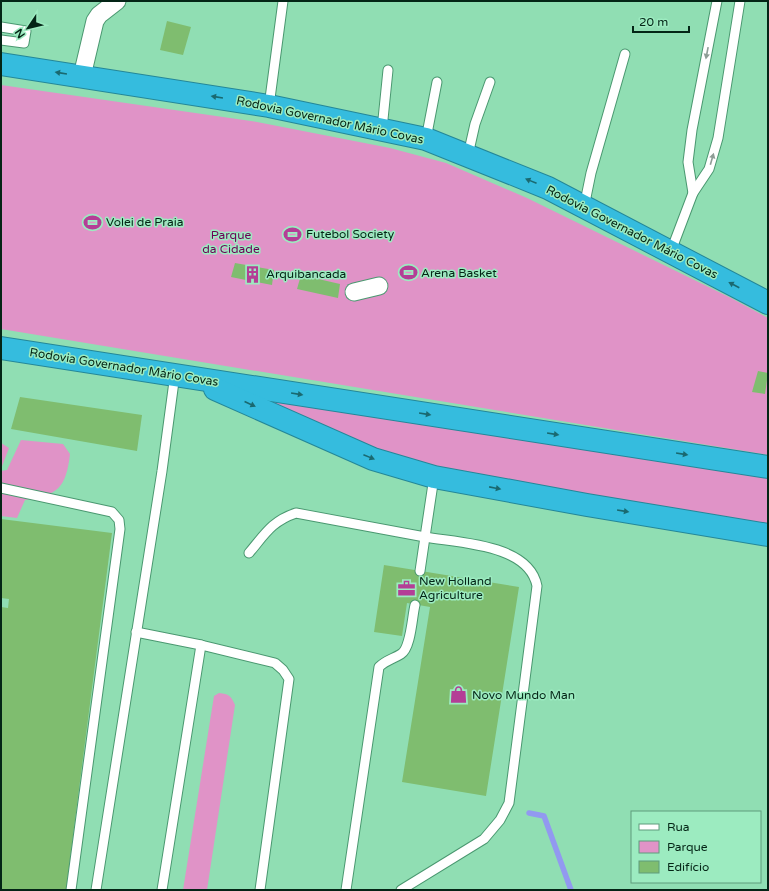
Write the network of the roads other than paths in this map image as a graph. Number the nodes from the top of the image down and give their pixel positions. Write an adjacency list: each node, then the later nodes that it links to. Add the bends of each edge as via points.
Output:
1 (117, 1): 10 (street, via 99,15)
2 (283, 1): 13 (lane)
3 (717, 1): 17 (lane, one-way to 17, via 692,130 688,162)
4 (740, 1): 17 (lane, one-way to 4, via 709,169 718,138)
5 (1, 27): 6 (lane, via 26,30 24,44)
6 (1, 40)
7 (625, 54): 18 (lane, via 591,173)
8 (1, 64): 10 (highway, Rodovia Governador Mário Covas, one-way to 8)
9 (388, 70): 14 (lane)
10 (82, 76): 13 (highway, Rodovia Governador Mário Covas, one-way to 10)
11 (438, 82): 15 (lane)
12 (490, 82): 16 (lane, via 475,124)
13 (269, 106): 14 (highway, Rodovia Governador Mário Covas)
14 (382, 129): 15 (highway, Rodovia Governador Mário Covas)
15 (426, 139): 16 (highway, Rodovia Governador Mário Covas)
16 (468, 155): 18 (highway, Rodovia Governador Mário Covas, one-way to 16, via 548,188)
17 (693, 193): 19 (lane)
18 (584, 207): 19 (highway, Rodovia Governador Mário Covas)
19 (671, 251): 22 (highway, Rodovia Governador Mário Covas, one-way to 19)
20 (379, 286): 21 (street)
21 (354, 292)
22 (768, 303)
23 (1, 348): 24 (highway, Rodovia Governador Mário Covas)
24 (182, 375): 25 (highway, Rodovia Governador Mário Covas, one-way to 25); 26 (highway, one-way to 26, via 373,459); 33 (lane, via 162,471)
25 (768, 467)
26 (434, 477): 28 (highway, one-way to 28); 29 (lane)
27 (1, 488): 35 (lane, via 112,512 119,520 120,529)
28 (768, 535)
29 (425, 537): 30 (lane, via 296,513 272,525); 31 (lane); 40 (lane, via 508,553 520,560 533,573 537,586 509,803 500,820 484,839)
30 (249, 553)
31 (420, 570)
32 (415, 605): 39 (lane, via 406,649 379,667)
33 (136, 632): 34 (lane); 36 (lane)
34 (201, 645): 37 (lane); 38 (lane, via 274,663 283,670 288,679)
35 (71, 890)
36 (96, 890)
37 (162, 890)
38 (260, 890)
39 (346, 890)
40 (401, 890)

